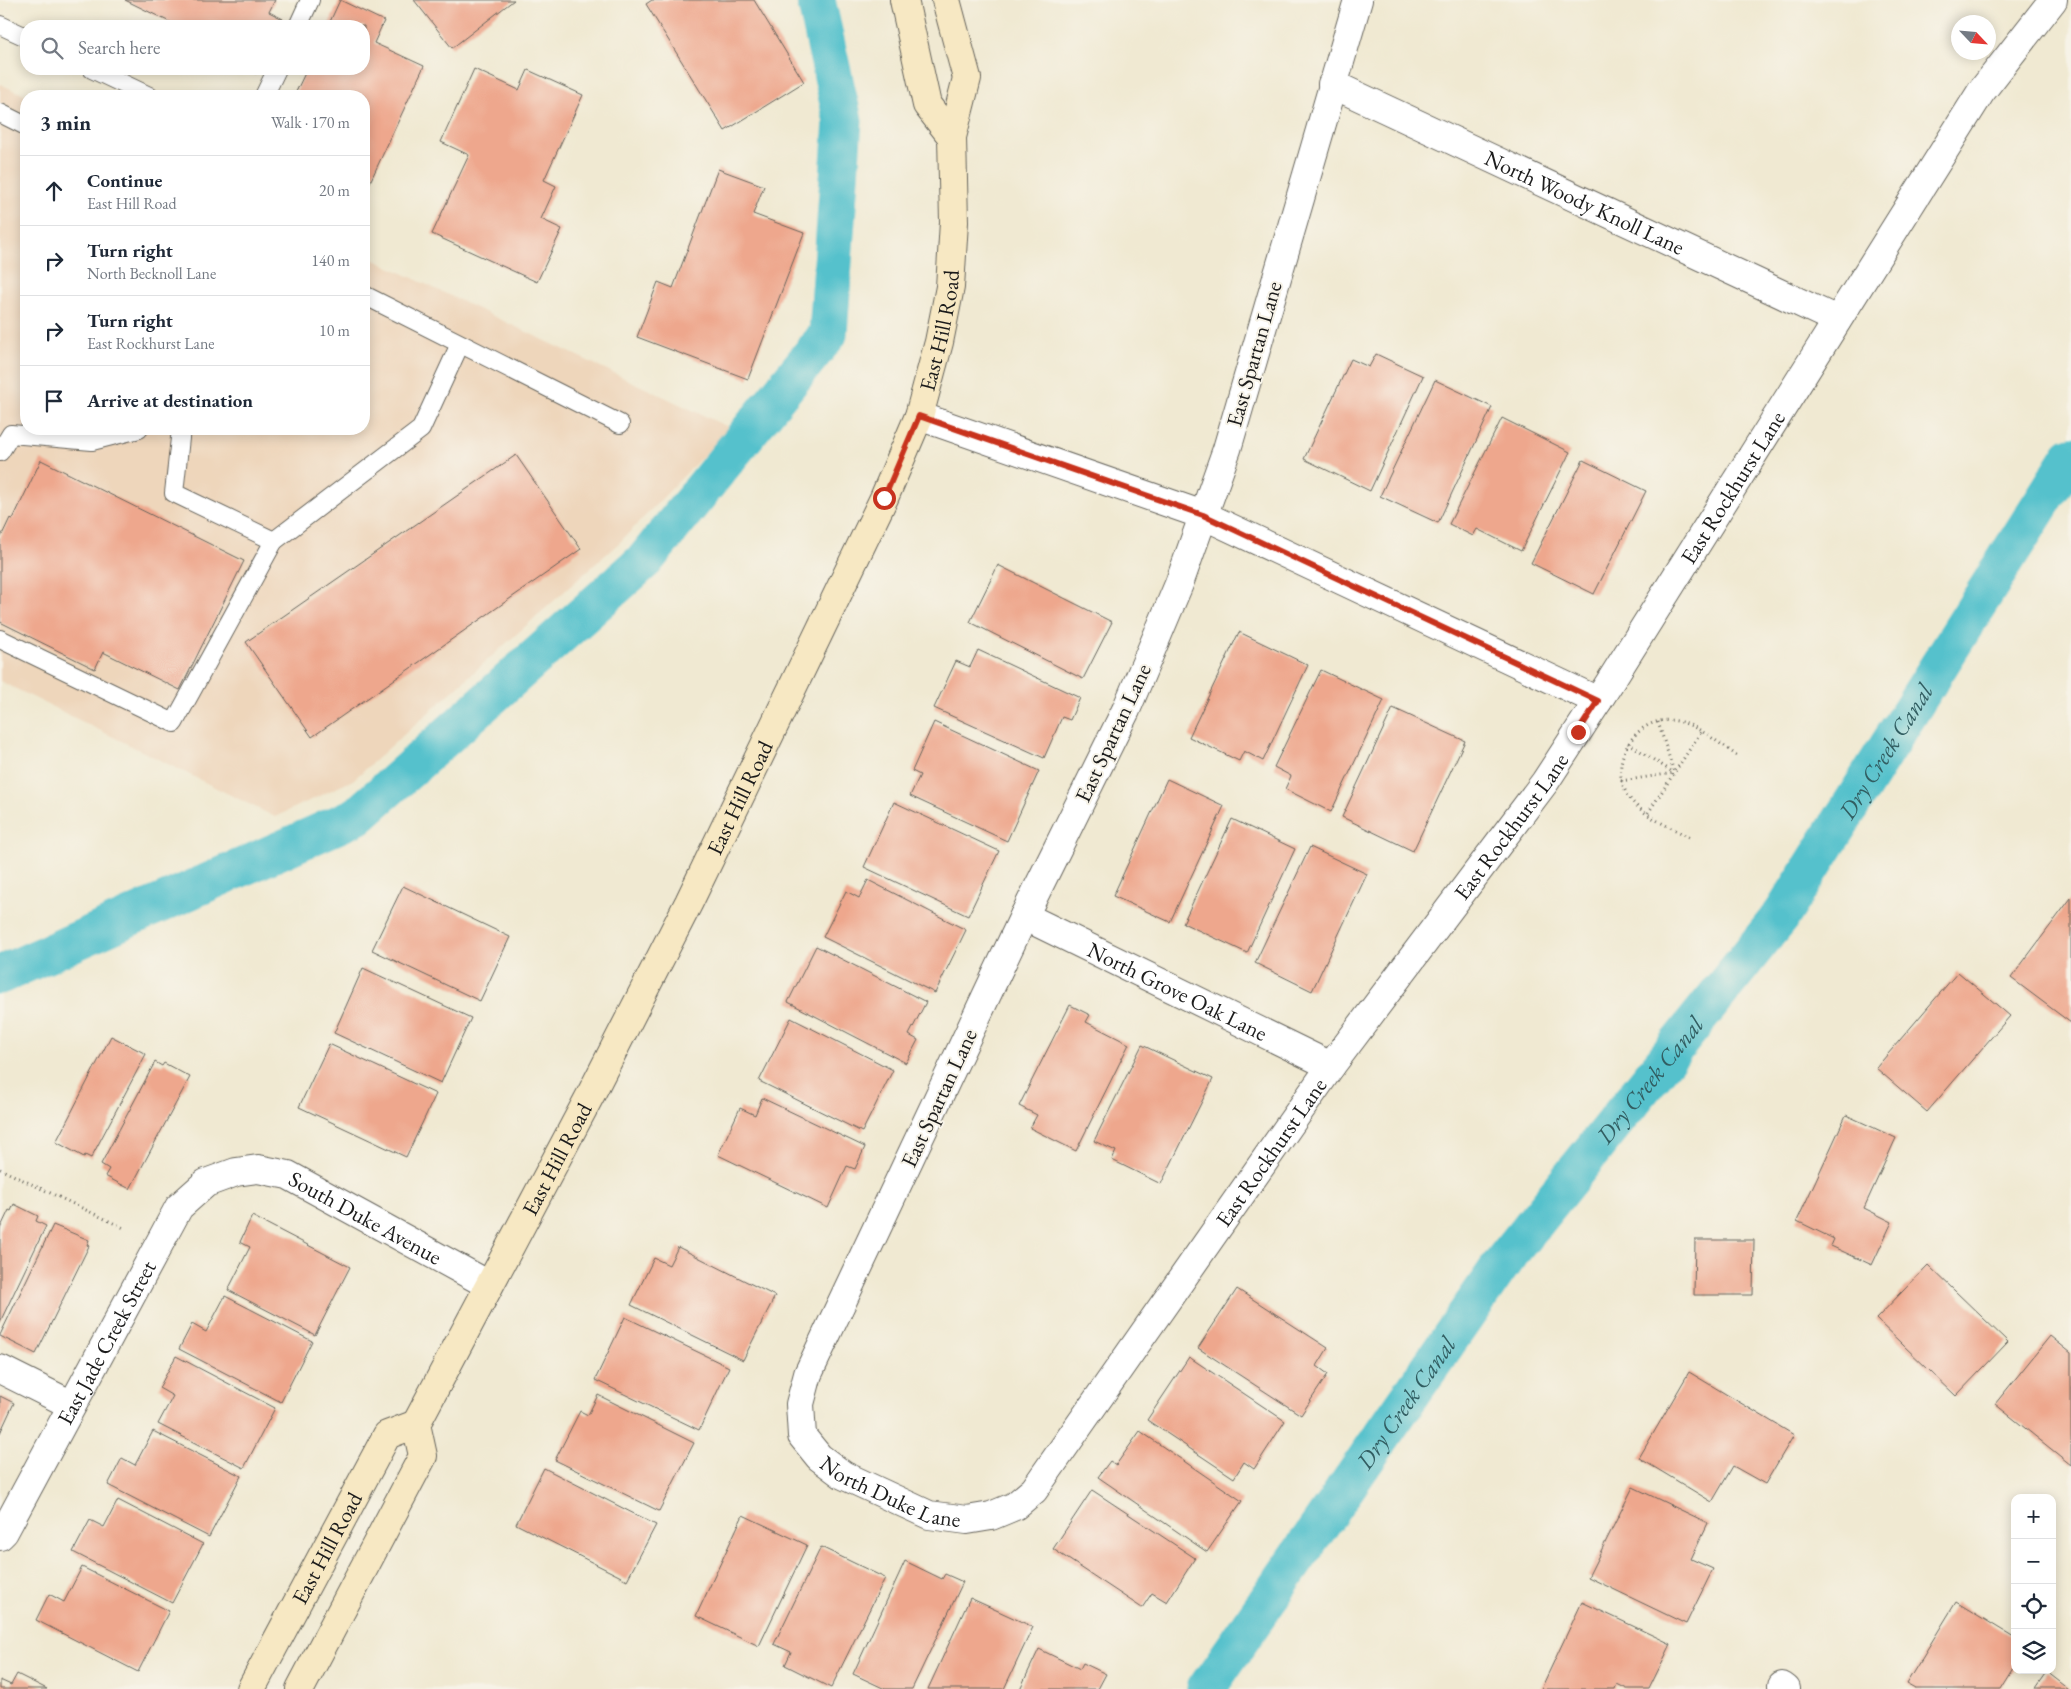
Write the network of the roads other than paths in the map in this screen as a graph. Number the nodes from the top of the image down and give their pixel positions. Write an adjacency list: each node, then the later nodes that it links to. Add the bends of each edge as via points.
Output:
1 (310, 0): 6 (lane)
2 (904, 0): 16 (street, via 927,105)
3 (946, 0): 16 (street, East Hill Road, via 967,78)
4 (1358, 0): 11 (street, East Spartan Lane)
5 (2052, 0): 18 (street, East Rockhurst Lane, via 1981,92)
6 (301, 20)
7 (0, 24): 8 (lane)
8 (20, 34)
9 (105, 75): 12 (lane)
10 (274, 75): 13 (lane)
11 (1332, 84): 18 (street, North Woody Knoll Lane); 27 (street, East Spartan Lane, via 1227,449)
12 (136, 90)
13 (267, 90)
14 (0, 113): 15 (lane)
15 (20, 123)
16 (952, 136): 20 (street, East Hill Road, via 954,222 950,287)
17 (370, 298): 19 (lane)
18 (1837, 320): 30 (street, East Rockhurst Lane)
19 (460, 344): 21 (lane); 28 (lane, via 421,429)
20 (919, 416): 27 (street); 34 (street, East Hill Road, via 884,498 689,902)
21 (620, 424)
22 (20, 435): 26 (lane, via 11,434)
23 (23, 435): 24 (lane, via 92,441)
24 (116, 435)
25 (180, 435): 28 (lane, via 174,493)
26 (0, 452)
27 (1203, 515): 30 (street); 31 (street, East Spartan Lane, via 1179,584 1126,710)
28 (274, 542): 29 (lane, via 174,723)
29 (0, 639)
30 (1598, 701): 32 (street, East Rockhurst Lane, via 1545,782)
31 (1024, 916): 32 (street, North Grove Oak Lane); 38 (street, East Spartan Lane, via 808,1374 800,1404)
32 (1331, 1066): 39 (street, East Rockhurst Lane, via 1034,1490 1015,1506)
33 (236, 1172): 34 (street, South Duke Avenue, via 258,1169 288,1175); 36 (street, East Jade Creek Street, via 206,1183 179,1207)
34 (489, 1286): 37 (street, East Hill Road)
35 (0, 1369): 36 (street)
36 (72, 1404): 40 (street, East Jade Creek Street)
37 (416, 1424): 41 (street, East Hill Road, via 387,1435); 42 (street, East Hill Road, via 423,1456)
38 (802, 1436): 39 (street, North Duke Lane, via 819,1457 843,1475 929,1515 967,1520)
39 (992, 1516)
40 (0, 1536)
41 (251, 1689)
42 (300, 1689)

